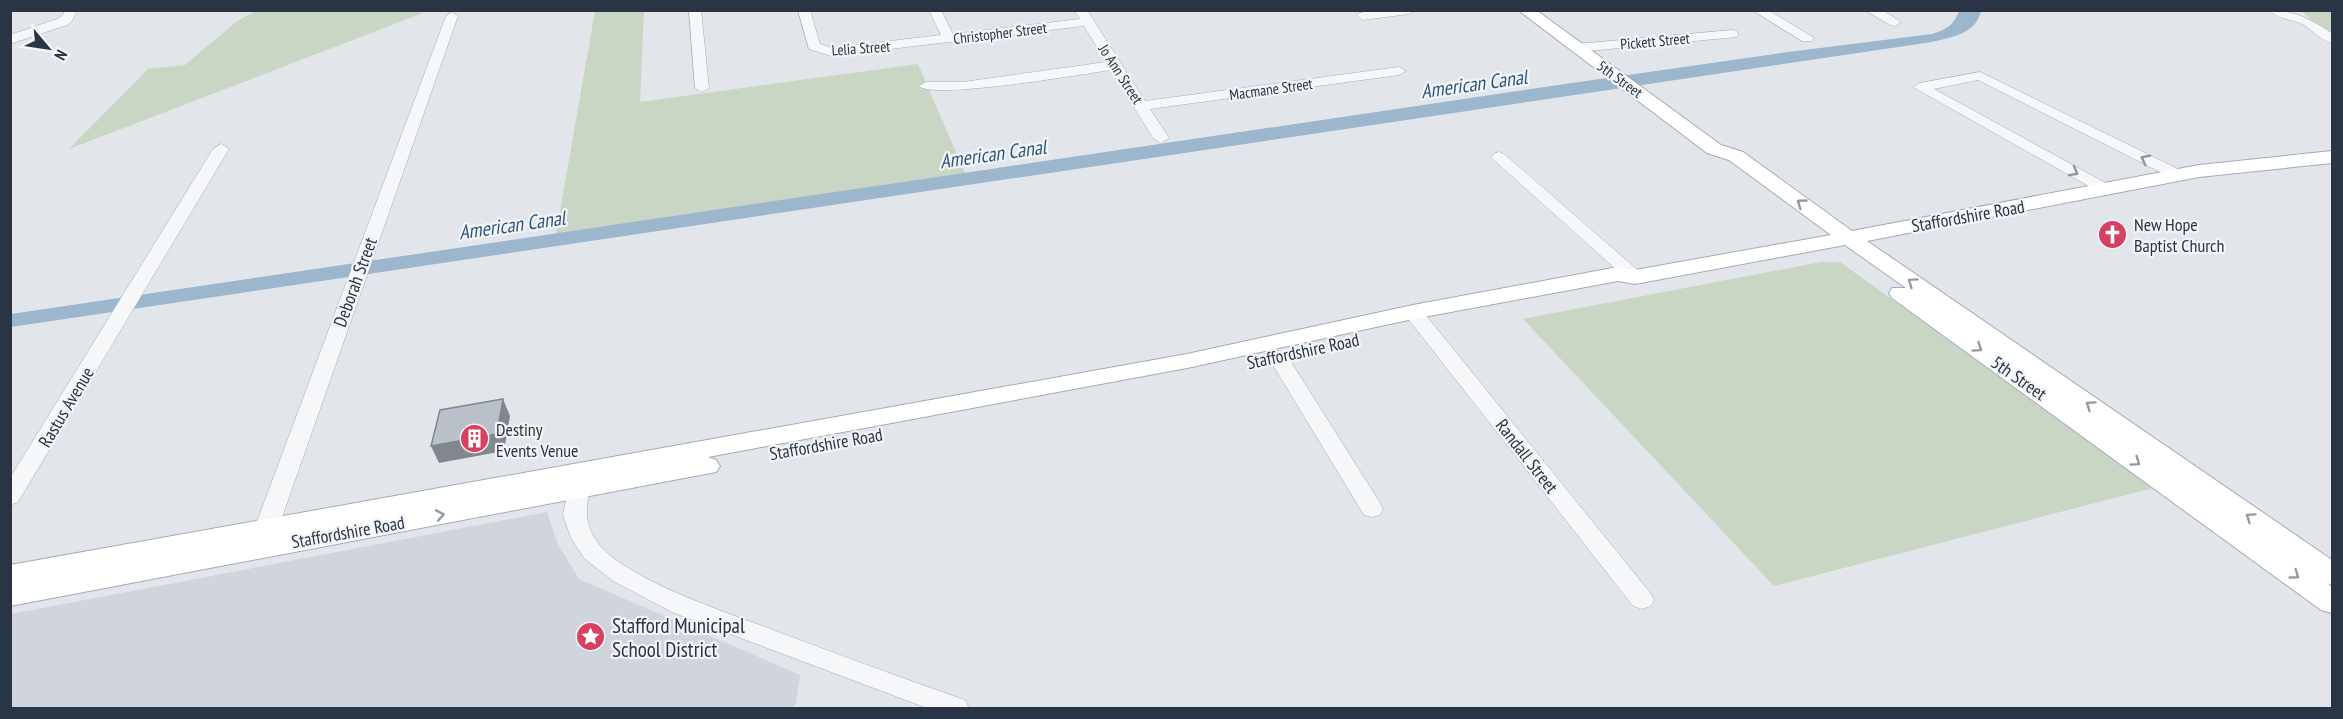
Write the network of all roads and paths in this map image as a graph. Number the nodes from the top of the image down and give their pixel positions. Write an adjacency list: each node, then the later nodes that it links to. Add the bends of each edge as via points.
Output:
1 (63, 10): 17 (street)
2 (71, 10): 22 (street, via 62,22)
3 (695, 10): 28 (street)
4 (804, 10): 23 (street, Lelia Street, via 812,43 822,50 841,52)
5 (935, 10): 20 (street)
6 (1409, 10): 14 (street)
7 (1525, 10): 24 (main road, 5th Street)
8 (1758, 10): 19 (street)
9 (1871, 10): 16 (street)
10 (2275, 10): 15 (street)
11 (2290, 10): 15 (street, via 2305,16)
12 (452, 16): 46 (street, Deborah Street)
13 (1084, 16): 20 (street, Christopher Street); 25 (street, Jo Ann Street)
14 (1363, 16)
15 (2306, 21): 21 (street)
16 (1895, 22)
17 (10, 30)
18 (1732, 34): 24 (street, Pickett Street)
19 (1807, 38)
20 (948, 39): 23 (street, Christopher Street)
21 (2332, 39)
22 (10, 40)
23 (911, 44)
24 (1577, 48): 38 (main road, 5th Street, via 1714,149 1736,156 1767,188)
25 (1116, 65): 27 (street, via 963,86); 29 (street, Jo Ann Street)
26 (1399, 71): 29 (street, Macmane Street)
27 (926, 86)
28 (702, 88)
29 (1142, 106): 30 (street, Jo Ann Street)
30 (1161, 138)
31 (221, 149): 44 (street, Rastus Avenue)
32 (1499, 157): 39 (street)
33 (2332, 158): 34 (main road, Staffordshire Road)
34 (2302, 162): 35 (main road, Staffordshire Road); 36 (main road, Staffordshire Road)
35 (2332, 165)
36 (2176, 174): 37 (main road, Staffordshire Road); 37 (street, one-way to 37, via 1980,76 1920,87)
37 (2107, 190): 38 (main road, Staffordshire Road)
38 (1838, 240): 39 (main road, Staffordshire Road); 43 (main road, 5th Street)
39 (1635, 277): 40 (main road, Staffordshire Road, via 1631,286)
40 (1418, 319): 41 (main road, Staffordshire Road); 42 (main road, Staffordshire Road); 51 (street, Randall Street)
41 (1278, 357): 42 (main road, Staffordshire Road, via 1184,377); 45 (street)
42 (581, 480): 46 (main road, Staffordshire Road); 53 (street, via 574,515 583,538 592,552 621,575 684,606)
43 (2180, 480): 47 (main road, 5th Street, one-way to 43); 52 (main road, 5th Street, one-way to 52)
44 (10, 497)
45 (1372, 509)
46 (262, 539): 49 (main road, Staffordshire Road)
47 (2332, 574)
48 (10, 576): 49 (main road, Staffordshire Road)
49 (59, 576): 50 (main road, Staffordshire Road)
50 (10, 595)
51 (1642, 600)
52 (2332, 602)
53 (956, 708)

